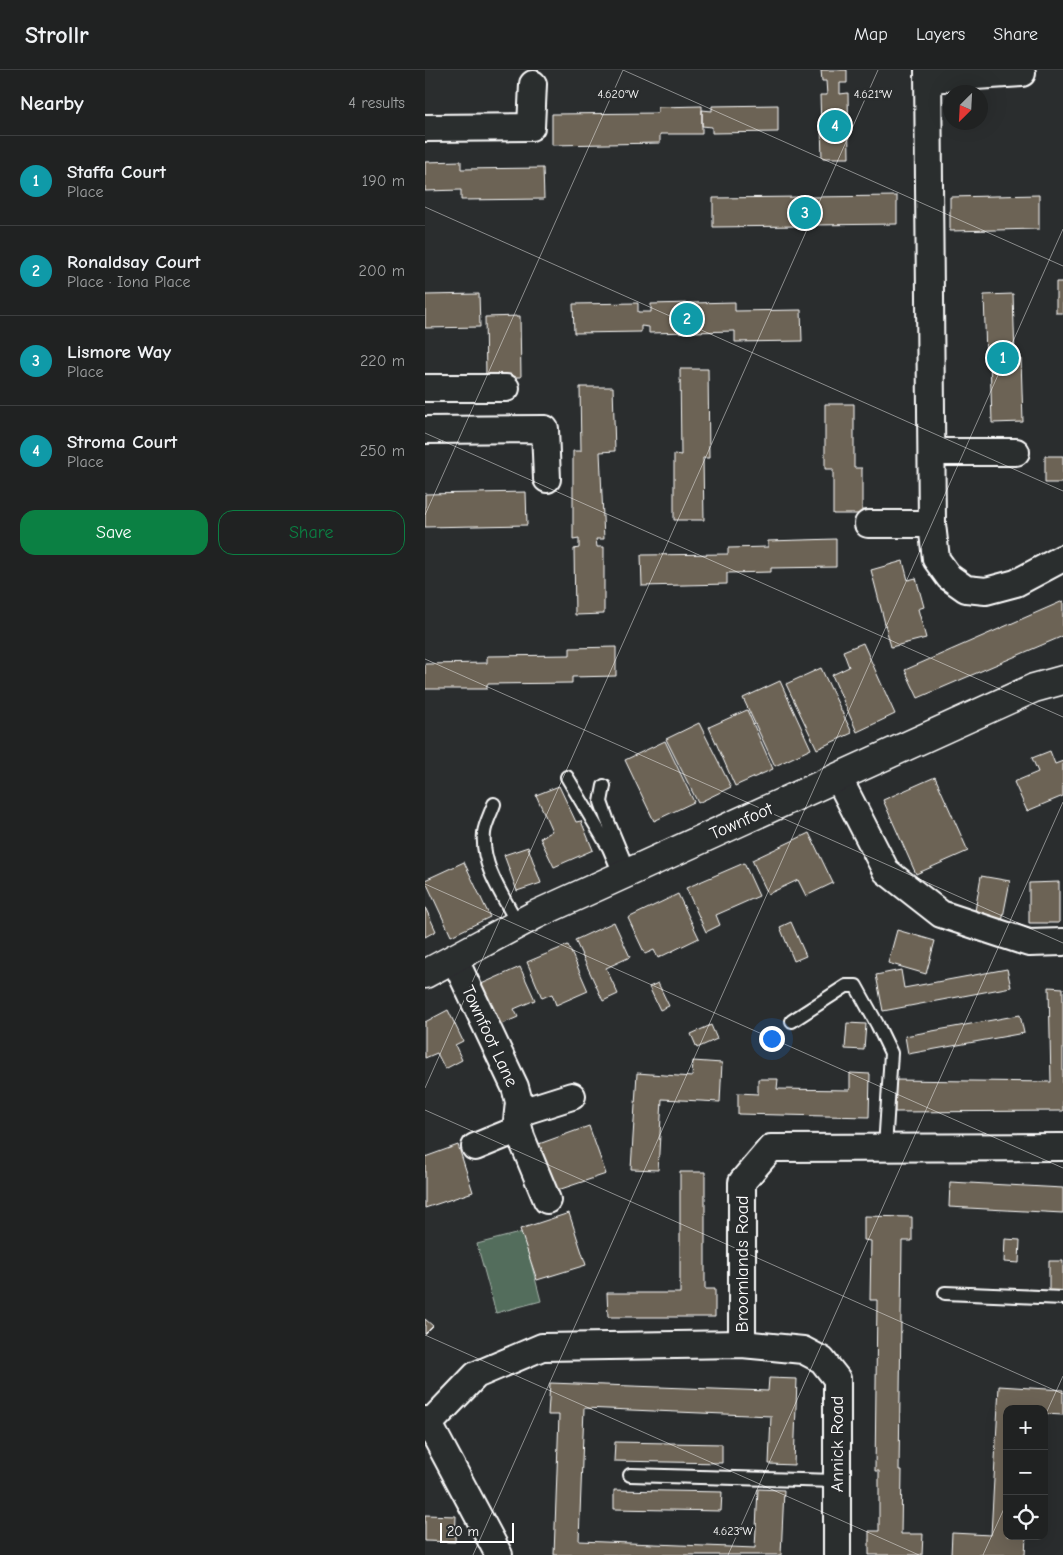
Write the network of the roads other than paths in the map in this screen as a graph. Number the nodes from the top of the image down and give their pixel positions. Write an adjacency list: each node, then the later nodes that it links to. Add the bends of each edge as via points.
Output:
1 (1022, 73): 2 (street)
2 (928, 75): 8 (street)
3 (533, 84): 4 (street, via 531,127)
4 (425, 128)
5 (436, 388): 6 (street); 7 (street)
6 (506, 388)
7 (437, 430): 10 (street, via 545,429)
8 (932, 452): 9 (street); 12 (street)
9 (1016, 452)
10 (547, 479)
11 (868, 524): 12 (street)
12 (933, 524): 13 (street, via 936,559 949,577 966,589 986,591 1016,583)
13 (1063, 558)
14 (1063, 680): 16 (main road, Townfoot, via 1035,688)
15 (567, 777): 19 (lane)
16 (839, 777): 19 (main road, Townfoot); 21 (street, via 886,871 941,914 1029,943)
17 (604, 786): 19 (lane, via 601,802)
18 (494, 804): 20 (lane, via 484,832 484,848 491,874)
19 (625, 874): 20 (main road, Townfoot)
20 (518, 924): 22 (main road, Townfoot)
21 (1063, 942)
22 (454, 958): 23 (main road, Townfoot); 26 (street, Townfoot Lane, via 515,1087 519,1102)
23 (425, 974)
24 (792, 1021): 29 (lane, via 846,986 856,986 891,1053)
25 (572, 1096): 26 (street)
26 (518, 1121): 27 (street); 30 (street, Townfoot Lane)
27 (475, 1147)
28 (1063, 1147): 29 (street, Broomlands Road)
29 (885, 1148): 33 (street, Broomlands Road, via 771,1148 742,1182)
30 (547, 1200)
31 (945, 1293): 32 (lane)
32 (1063, 1298)
33 (742, 1344): 34 (street, Broomlands Road, via 542,1347 476,1375); 36 (street, Annick Road, via 803,1350 822,1360 837,1379)
34 (427, 1422): 37 (street)
35 (631, 1474): 36 (lane)
36 (837, 1480): 38 (street, Annick Road)
37 (499, 1555)
38 (837, 1555)

